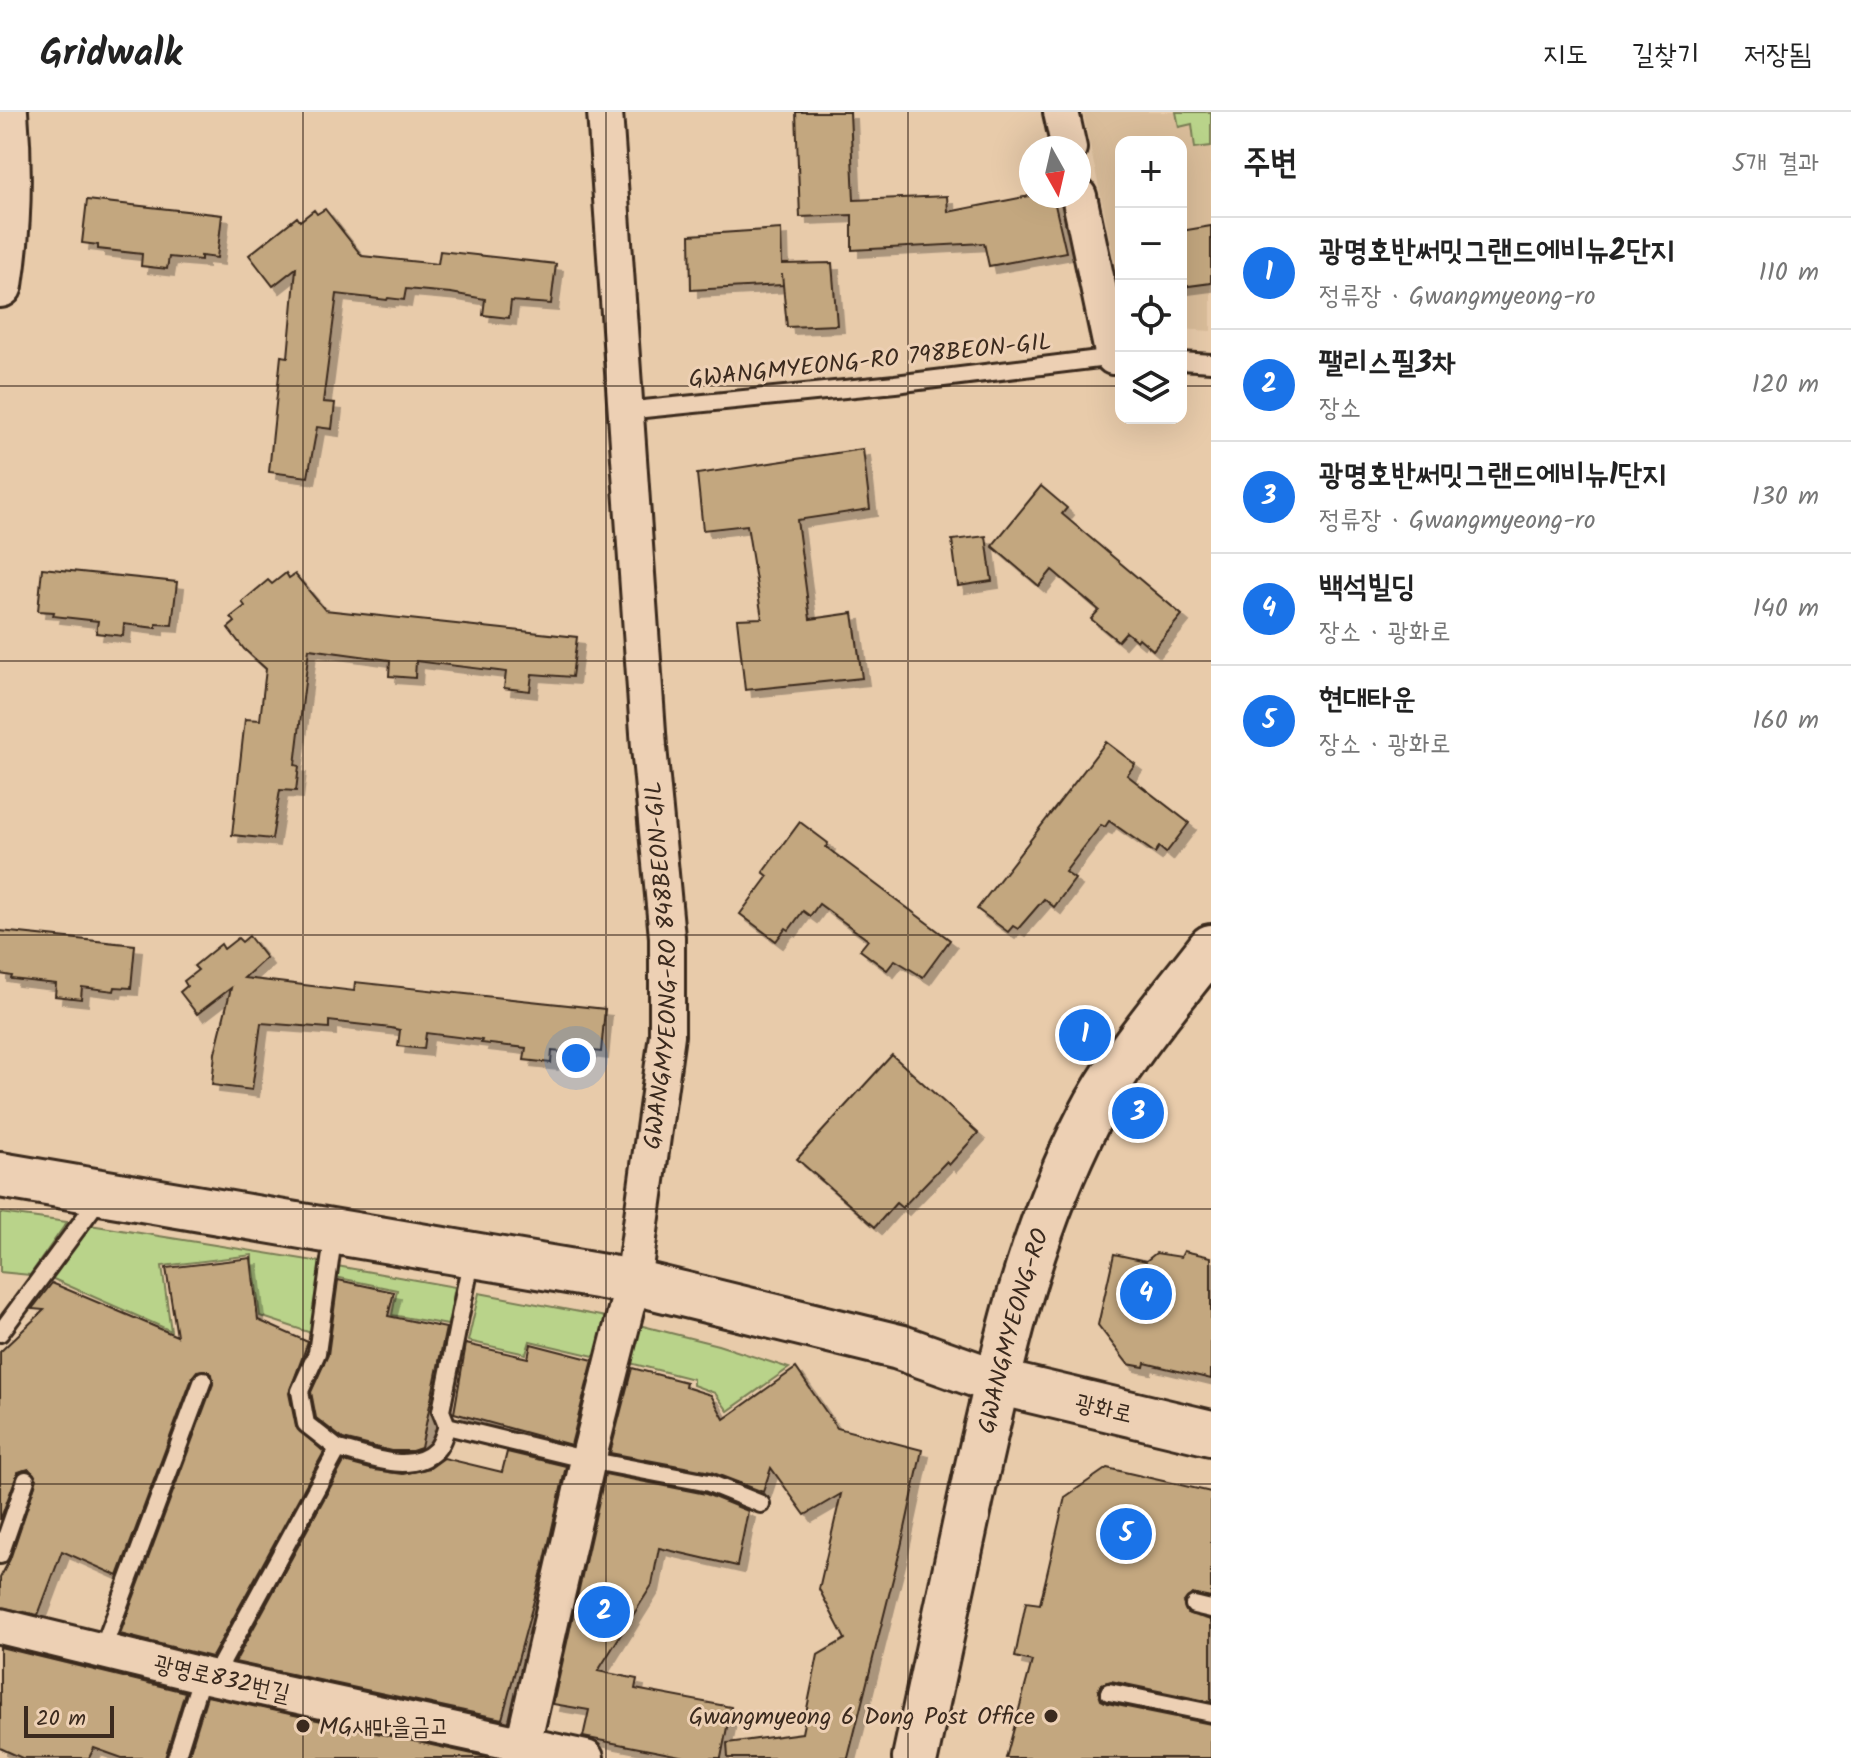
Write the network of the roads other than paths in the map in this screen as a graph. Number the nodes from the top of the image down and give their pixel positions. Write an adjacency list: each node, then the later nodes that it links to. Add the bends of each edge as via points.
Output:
1 (5, 112): 6 (street, via 10,170)
2 (605, 112): 11 (street, GWANGMYEONG-RO 848BEON-GIL)
3 (1061, 112): 4 (street)
4 (1066, 136)
5 (1082, 208): 7 (street)
6 (0, 285)
7 (1116, 352)
8 (1115, 357): 11 (lane, GWANGMYEONG-RO 798BEON-GIL)
9 (1187, 361): 10 (lane)
10 (1211, 363)
11 (624, 411): 17 (street, GWANGMYEONG-RO 848BEON-GIL, via 667,937 667,1035)
12 (1211, 947): 20 (street, GWANGMYEONG-RO, via 1123,1061 1089,1118 1030,1257)
13 (0, 1175): 14 (street, 광화로)
14 (103, 1192): 15 (street, 광화로); 18 (lane)
15 (334, 1231): 16 (street, 광화로); 23 (lane, via 317,1353 300,1391 306,1424)
16 (472, 1255): 17 (street, 광화로); 21 (lane, via 441,1411)
17 (633, 1282): 20 (street, 광화로, via 899,1347); 24 (street, GWANGMYEONG-RO 848BEON-GIL)
18 (0, 1333)
19 (203, 1380): 31 (lane)
20 (997, 1382): 22 (street, 광화로); 38 (street, GWANGMYEONG-RO)
21 (447, 1426): 23 (lane, via 438,1448 418,1463); 24 (lane)
22 (1211, 1433)
23 (338, 1449): 32 (lane)
24 (588, 1460): 26 (lane, via 709,1483); 35 (street, GWANGMYEONG-RO 848BEON-GIL)
25 (26, 1480): 27 (lane)
26 (761, 1504)
27 (0, 1555)
28 (1194, 1605): 29 (lane)
29 (1211, 1609)
30 (0, 1626): 31 (street, 광명로832번길)
31 (102, 1651): 32 (street, 광명로832번길)
32 (208, 1676): 35 (street, 광명로832번길); 36 (lane)
33 (1109, 1692): 34 (lane)
34 (1211, 1713)
35 (521, 1751): 37 (street, 광명로832번길)
36 (176, 1758)
37 (586, 1758)
38 (915, 1758)

